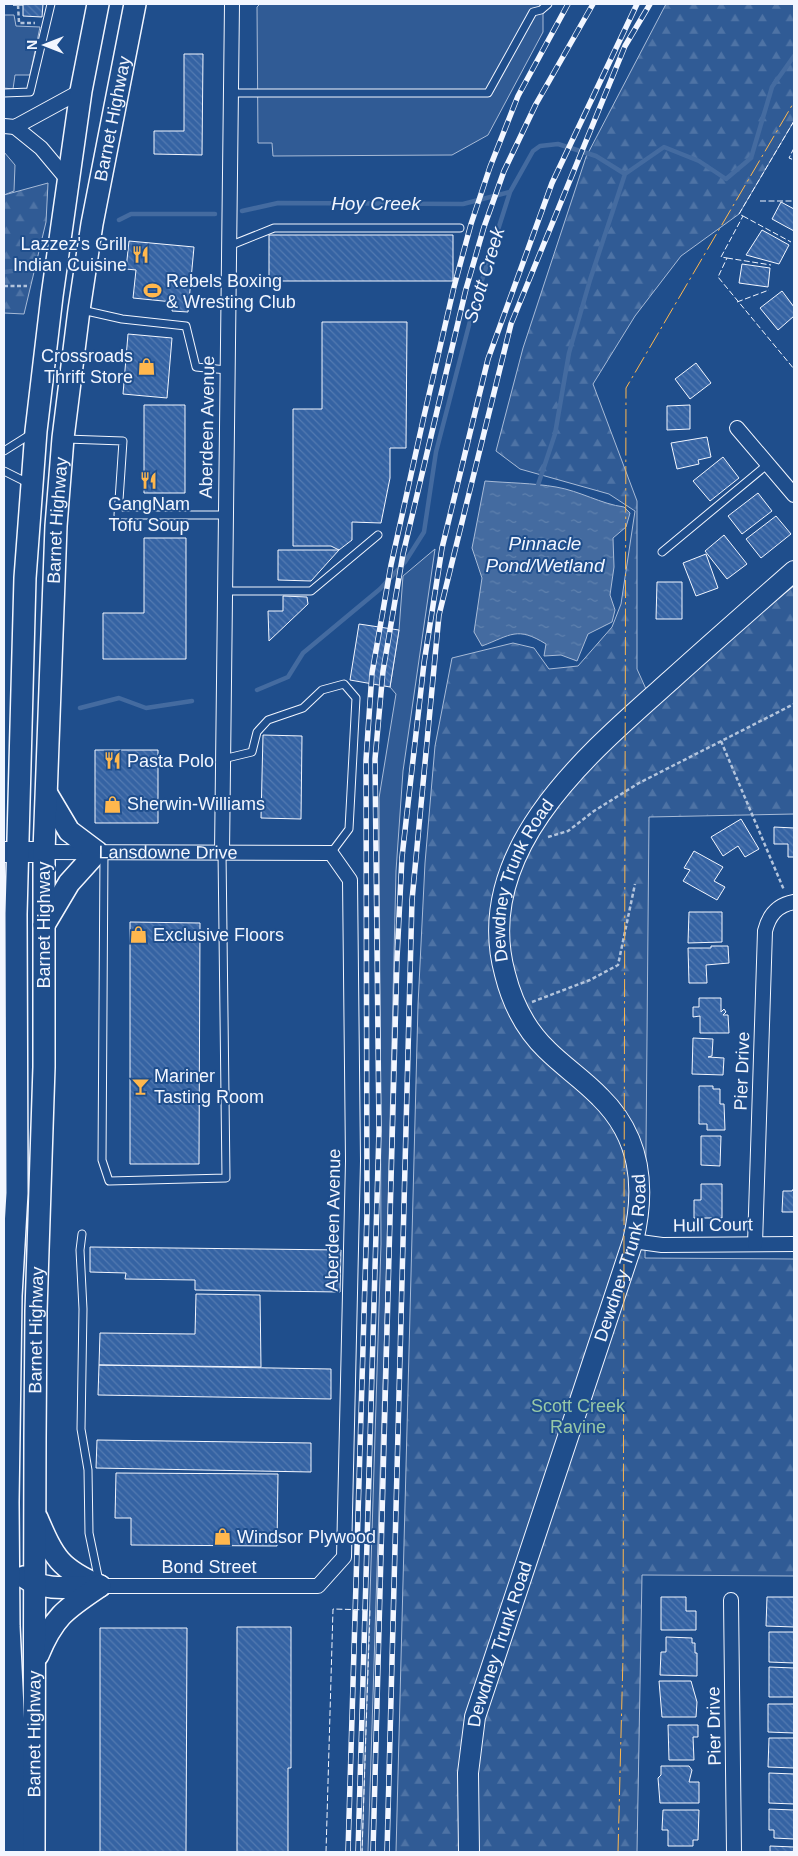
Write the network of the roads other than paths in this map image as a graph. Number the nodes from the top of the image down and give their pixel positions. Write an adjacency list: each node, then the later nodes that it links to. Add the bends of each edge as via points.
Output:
1 (51, 4): 6 (lane, via 30,92)
2 (98, 4): 7 (main road, Barnet Highway)
3 (135, 4): 13 (main road, Barnet Highway, via 92,224)
4 (232, 4): 8 (street, Aberdeen Avenue)
5 (548, 4): 8 (lane, via 533,12 488,93)
6 (4, 92)
7 (81, 92): 9 (street); 10 (main road, Barnet Highway)
8 (231, 93): 12 (street, Aberdeen Avenue)
9 (9, 126): 10 (street, via 41,148)
10 (67, 179): 16 (main road, Barnet Highway)
11 (460, 228): 12 (lane, via 274,228)
12 (228, 246): 14 (street, Aberdeen Avenue)
13 (79, 310): 14 (lane, via 122,319 186,326 196,367); 17 (main road, Barnet Highway)
14 (227, 370): 23 (street, Aberdeen Avenue)
15 (737, 428): 19 (street)
16 (36, 431): 18 (lane); 21 (main road, Barnet Highway)
17 (63, 438): 23 (lane, via 122,441 118,515); 30 (main road, Barnet Highway, via 56,526)
18 (4, 451)
19 (768, 464): 22 (street); 25 (lane)
20 (4, 471): 21 (lane)
21 (32, 485): 29 (main road, Barnet Highway, via 25,578)
22 (794, 495)
23 (225, 515): 27 (street, Aberdeen Avenue)
24 (378, 535): 27 (lane, via 310,591)
25 (662, 552)
26 (794, 571): 41 (main road, Dewdney Trunk Road, via 600,745 548,803 522,843 506,880 500,928 504,970 517,1008 545,1049 616,1113 627,1132 636,1157 640,1183)
27 (224, 592): 28 (street, Aberdeen Avenue)
28 (222, 759): 35 (street, Aberdeen Avenue); 36 (lane, via 252,752 257,732 268,720 303,708 322,690 344,684 356,698 349,829)
29 (20, 783): 31 (main road); 32 (main road, Barnet Highway)
30 (46, 792): 33 (main road, Barnet Highway); 34 (main road, via 69,831)
31 (4, 802)
32 (11, 852): 33 (main road, Lansdowne Drive); 38 (main road, Barnet Highway)
33 (44, 852): 34 (street, Lansdowne Drive); 39 (main road, Barnet Highway)
34 (101, 852): 35 (street, Lansdowne Drive); 35 (lane, via 102,1160 109,1180 226,1178); 39 (main road, via 69,883)
35 (222, 852): 36 (street, Lansdowne Drive)
36 (331, 852): 49 (street, Aberdeen Avenue, via 350,880 354,1161 344,1557)
37 (788, 903): 42 (street, Pier Drive, via 768,921 765,931)
38 (10, 907): 44 (main road, Barnet Highway, via 17,1193)
39 (44, 926): 45 (main road, Barnet Highway)
40 (82, 1234): 48 (lane, via 81,1429 88,1470 89,1533)
41 (633, 1241): 42 (street, Hull Court, via 662,1245); 54 (main road, Dewdney Trunk Road, via 479,1702 468,1773)
42 (755, 1244): 43 (street, Hull Court)
43 (794, 1244)
44 (6, 1448): 46 (main road, Barnet Highway)
45 (34, 1513): 47 (main road, Barnet Highway); 48 (main road, via 61,1564 75,1575)
46 (8, 1564): 47 (main road); 52 (main road, Barnet Highway, via 15,1742)
47 (34, 1585): 48 (main road, via 54,1588); 51 (main road, Barnet Highway)
48 (100, 1586): 49 (street, Bond Street); 51 (main road, via 61,1614 48,1632)
49 (318, 1586)
50 (732, 1600): 55 (street, Pier Drive)
51 (34, 1662): 53 (main road, Barnet Highway)
52 (15, 1852)
53 (34, 1852)
54 (469, 1852)
55 (734, 1852)

